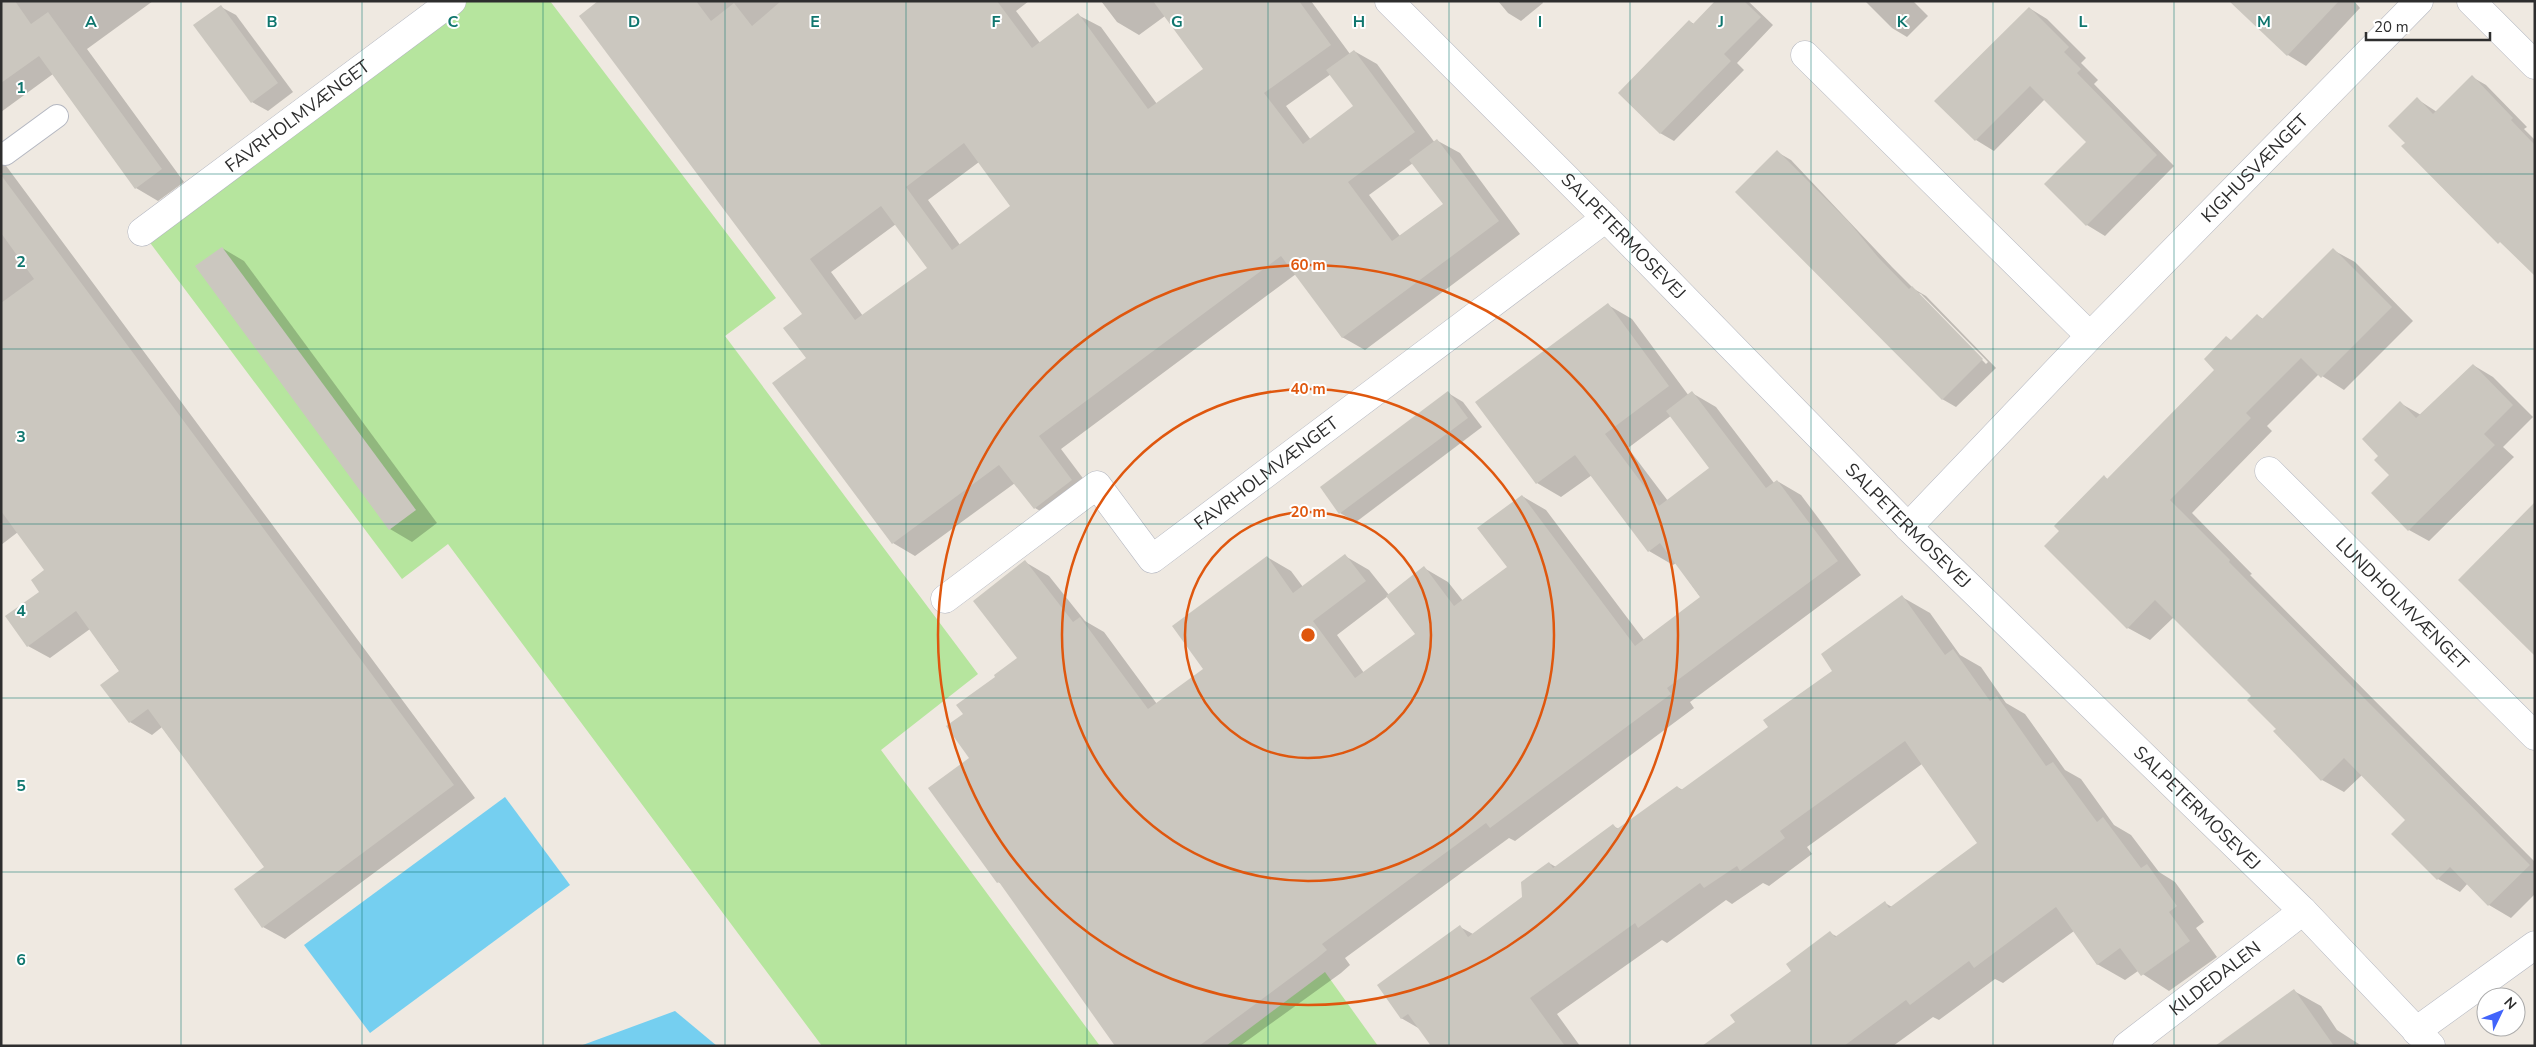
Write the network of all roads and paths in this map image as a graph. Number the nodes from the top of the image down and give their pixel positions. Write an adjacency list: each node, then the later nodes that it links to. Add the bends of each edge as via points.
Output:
1 (452, 1): 10 (street, FAVRHOLMVÆNGET)
2 (1389, 1): 9 (street, SALPETERMOSEVEJ)
3 (2419, 1): 11 (street, KIGHUSVÆNGET)
4 (2471, 1): 6 (street)
5 (1804, 55): 11 (street)
6 (2535, 66)
7 (57, 116): 8 (lane)
8 (5, 154)
9 (1606, 218): 13 (street, SALPETERMOSEVEJ); 14 (street, FAVRHOLMVÆNGET, via 1152,559 1097,485)
10 (142, 232)
11 (2090, 336): 13 (street, KIGHUSVÆNGET)
12 (2269, 471): 15 (street, LUNDHOLMVÆNGET)
13 (1908, 527): 16 (street, SALPETERMOSEVEJ)
14 (945, 599)
15 (2535, 736)
16 (2303, 911): 18 (street, SALPETERMOSEVEJ); 19 (street, KILDEDALEN)
17 (2535, 945): 18 (street)
18 (2424, 1038)
19 (2127, 1046)

